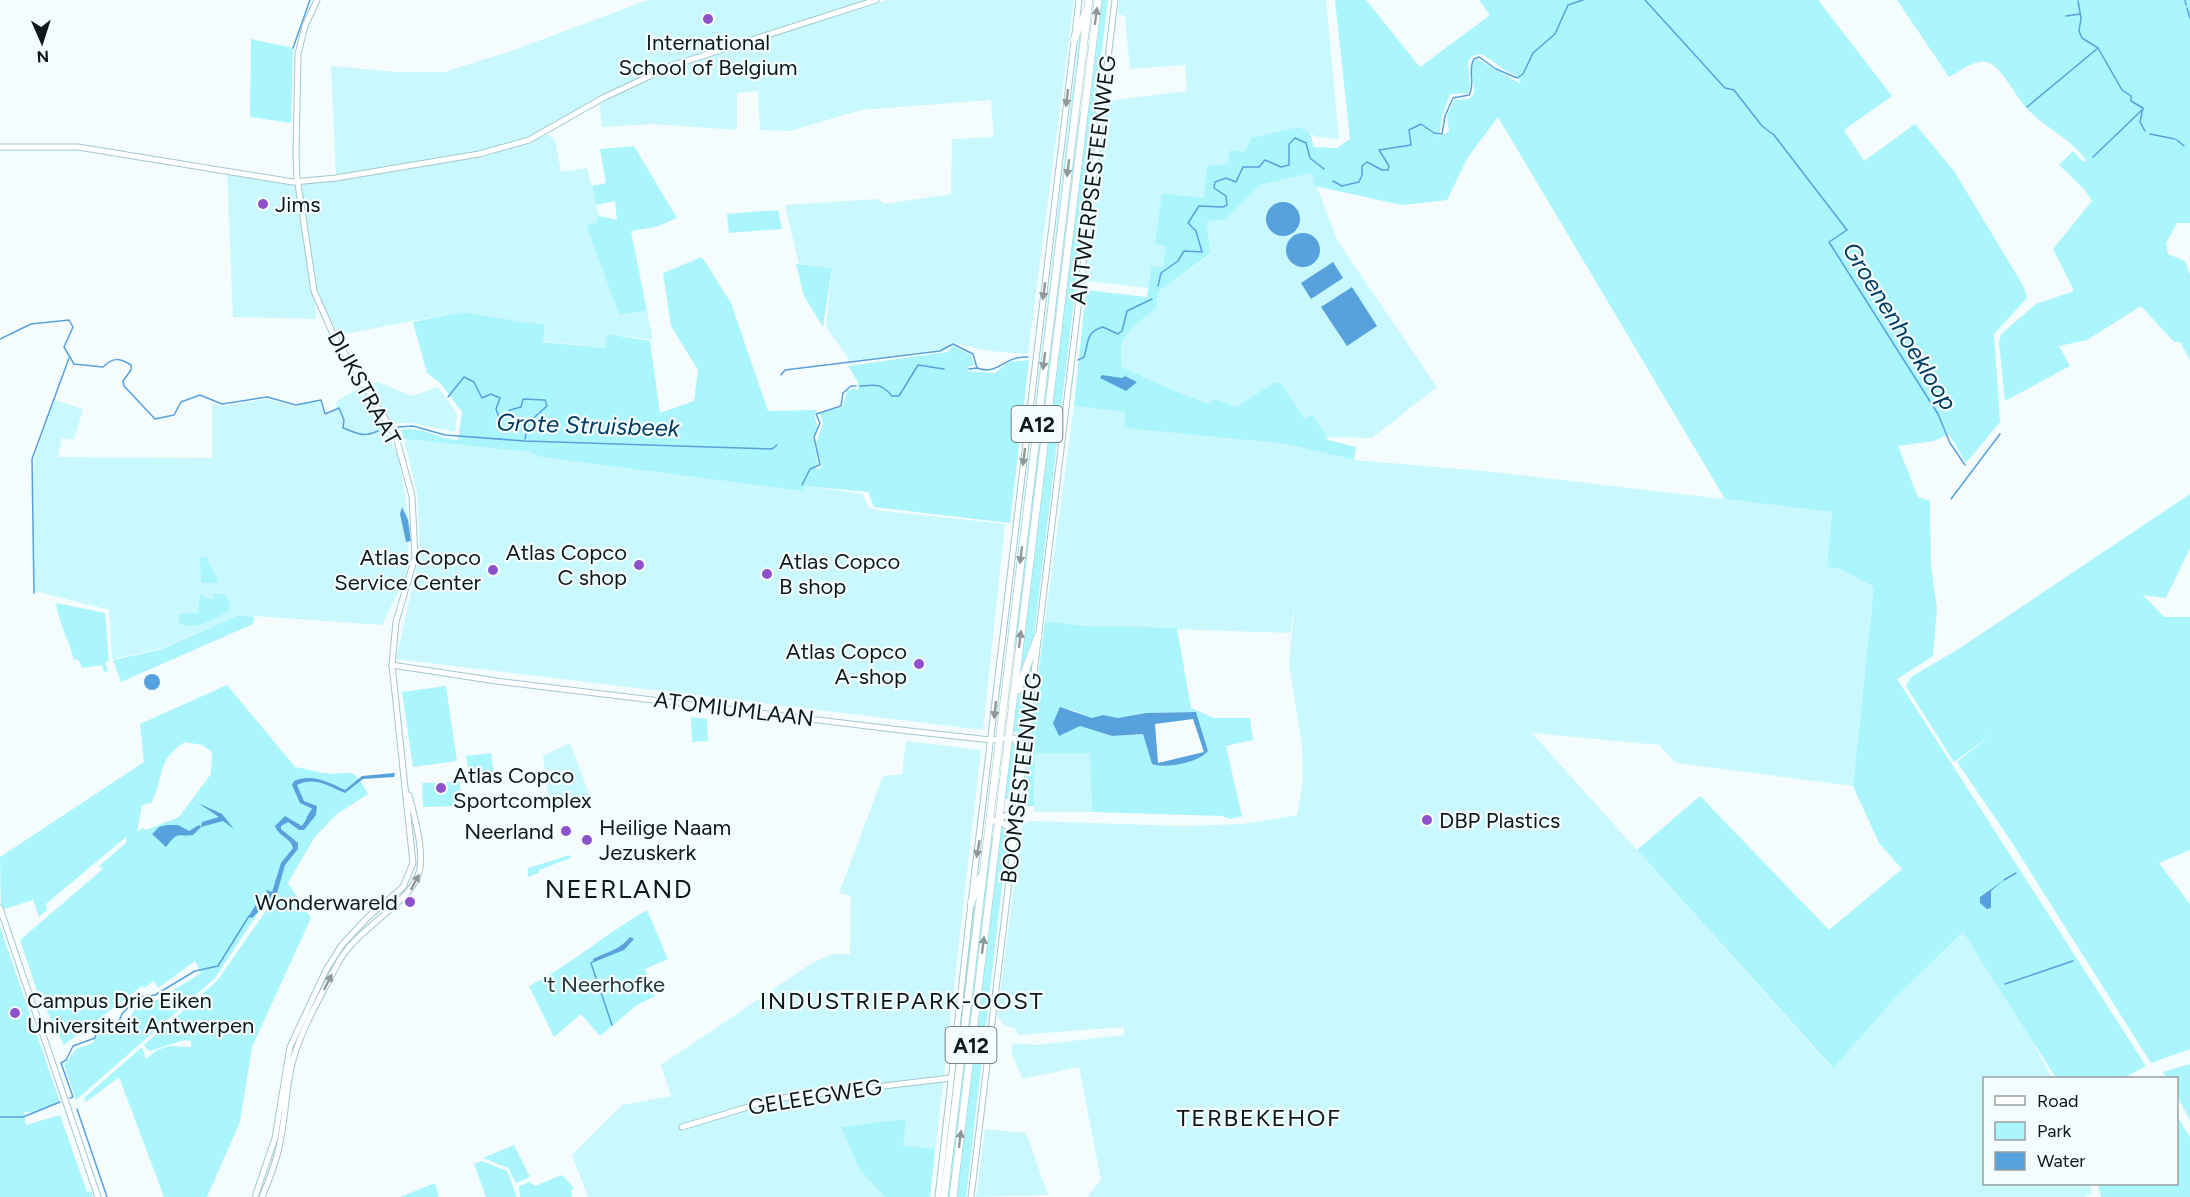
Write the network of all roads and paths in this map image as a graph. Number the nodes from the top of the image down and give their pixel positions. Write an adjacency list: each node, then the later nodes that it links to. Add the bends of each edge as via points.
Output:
1 (317, 0): 10 (street, DIJKSTRAAT, via 298,54)
2 (876, 0): 10 (street, via 671,66 603,98 545,132 505,148)
3 (1079, 0): 8 (street, ANTWERPSESTEENWEG)
4 (1089, 0): 7 (highway, A12)
5 (1098, 0): 15 (highway, A12, one-way to 5)
6 (1114, 0): 12 (street, ANTWERPSESTEENWEG)
7 (1088, 9): 8 (highway); 17 (highway, A12, one-way to 17)
8 (1074, 40): 11 (street, ANTWERPSESTEENWEG, one-way to 11)
9 (0, 147): 10 (street, via 78,147)
10 (297, 182): 14 (street, DIJKSTRAAT, via 314,291 333,334 396,437 409,483 415,557 396,621)
11 (1036, 357): 17 (street, BOOMSESTEENWEG, one-way to 17)
12 (1071, 359): 13 (street, BOOMSESTEENWEG)
13 (1038, 636): 15 (highway); 19 (street, BOOMSESTEENWEG)
14 (392, 665): 17 (street, ATOMIUMLAAN, via 496,681); 18 (street, DIJKSTRAAT)
15 (1013, 697): 16 (highway, A12)
16 (1008, 738): 17 (street, ATOMIUMLAAN); 19 (street, via 1016,740 1020,748 1016,783); 21 (highway, A12)
17 (995, 740): 22 (highway, A12); 25 (street, BOOMSESTEENWEG, one-way to 25)
18 (405, 782): 30 (street, via 411,870 403,887 367,918 326,970 290,1047 275,1138); 31 (street, one-way to 18, via 281,1139 292,1061 307,1025 348,948 410,890 419,873 415,819)
19 (1019, 798): 20 (street, BOOMSESTEENWEG)
20 (1017, 815): 21 (street, via 1006,814); 23 (street, BOOMSESTEENWEG)
21 (998, 819): 22 (street); 23 (street, via 1009,828 1008,849); 34 (highway, A12, one-way to 21)
22 (989, 823): 24 (highway, A12)
23 (1012, 857): 35 (street, BOOMSESTEENWEG)
24 (983, 873): 25 (highway); 33 (highway, A12)
25 (970, 903): 27 (street, BOOMSESTEENWEG)
26 (0, 908): 29 (street)
27 (951, 1078): 28 (street, GELEEGWEG, via 774,1099); 32 (street, BOOMSESTEENWEG)
28 (682, 1127)
29 (98, 1197)
30 (255, 1197)
31 (262, 1197)
32 (937, 1197)
33 (944, 1197)
34 (953, 1197)
35 (971, 1197)

